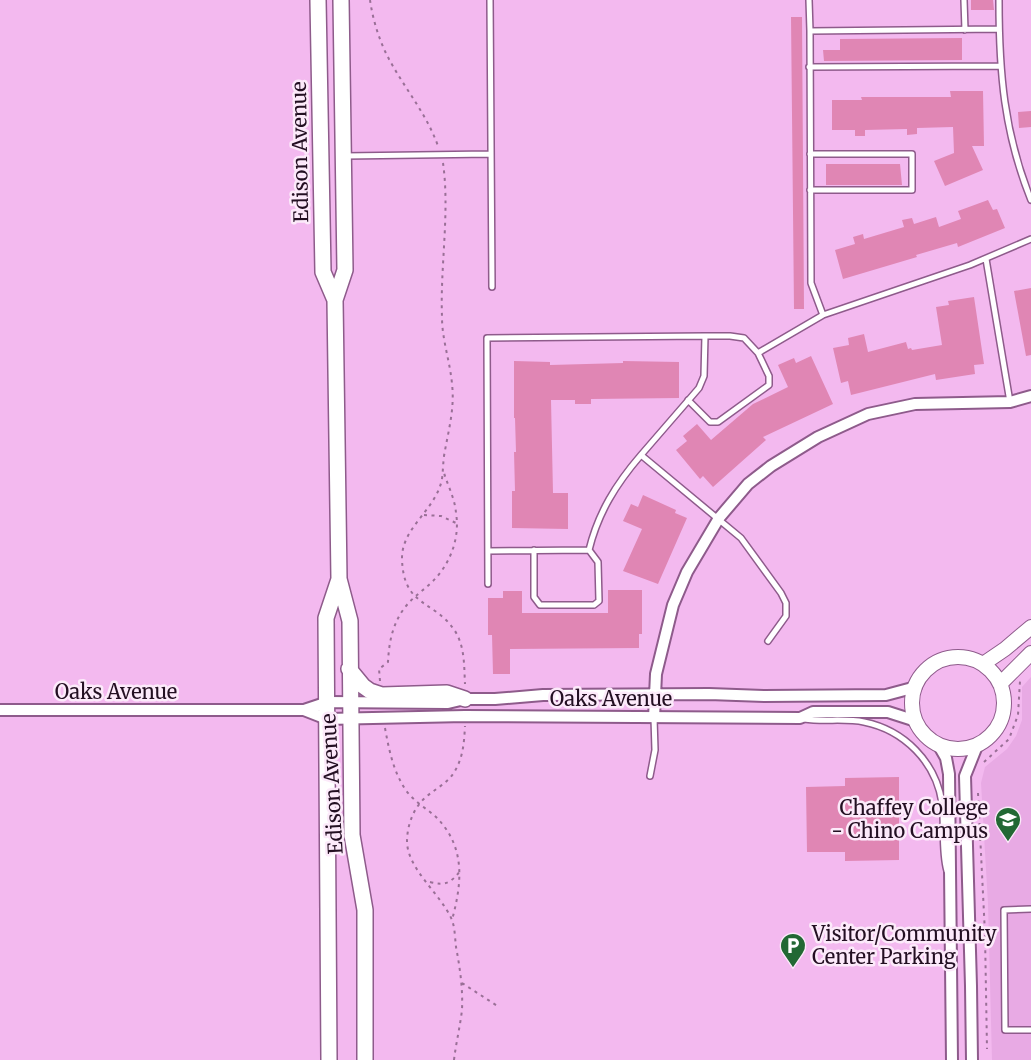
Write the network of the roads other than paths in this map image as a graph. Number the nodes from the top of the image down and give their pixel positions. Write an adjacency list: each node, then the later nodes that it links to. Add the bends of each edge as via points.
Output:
1 (318, 0): 20 (main road, Edison Avenue, via 323,272)
2 (341, 0): 14 (main road, Edison Avenue)
3 (490, 0): 12 (lane)
4 (809, 0): 9 (lane)
5 (964, 0): 8 (lane)
6 (999, 0): 7 (lane)
7 (999, 29): 8 (lane); 10 (lane)
8 (965, 30): 9 (lane)
9 (810, 31): 11 (lane)
10 (1000, 66): 11 (lane); 16 (lane, via 1007,124)
11 (809, 67): 13 (lane)
12 (490, 154): 14 (lane); 19 (lane)
13 (810, 154): 15 (lane); 15 (lane, via 912,154 912,190)
14 (344, 156): 20 (main road, Edison Avenue, via 345,270)
15 (810, 190): 21 (lane, via 811,284)
16 (1031, 200)
17 (1031, 239): 18 (lane)
18 (986, 259): 21 (lane); 26 (lane)
19 (492, 287)
20 (335, 300): 32 (main road, Edison Avenue)
21 (823, 315): 23 (lane)
22 (705, 336): 23 (lane, via 744,339); 25 (lane, via 704,376); 31 (lane, via 487,338)
23 (758, 353): 25 (lane, via 769,385 718,422 710,422)
24 (1031, 396): 26 (street)
25 (688, 400): 27 (lane)
26 (1010, 402): 28 (street, via 915,404 868,414 818,437 771,466 748,484)
27 (641, 455): 28 (lane); 30 (lane, via 622,478 595,525)
28 (719, 518): 35 (lane, via 741,537 786,603 786,616); 41 (street, via 687,572 673,605 656,674)
29 (534, 550): 30 (lane); 30 (lane, via 534,597 540,605 594,605 599,601 598,562); 31 (lane)
30 (589, 550)
31 (488, 551): 33 (lane)
32 (339, 579): 38 (main road, Edison Avenue, via 350,621); 43 (main road, Edison Avenue, via 326,618)
33 (488, 584)
34 (1031, 627): 37 (street)
35 (768, 641)
36 (1031, 653): 39 (street)
37 (983, 664): 39 (street); 40 (street, via 957,657 944,660 922,675)
38 (350, 669): 42 (main road, via 363,686 381,694 447,693); 44 (main road, Edison Avenue)
39 (1000, 684): 53 (street, via 1003,713 998,726)
40 (916, 687): 41 (street, Oaks Avenue, via 886,695); 51 (street)
41 (655, 695): 42 (street, Oaks Avenue); 47 (street)
42 (465, 699): 44 (street, Oaks Avenue, via 448,703)
43 (328, 702): 44 (street, Oaks Avenue); 46 (street, Oaks Avenue); 49 (main road, Edison Avenue)
44 (349, 702): 50 (main road, Edison Avenue)
45 (0, 710): 46 (street, Oaks Avenue)
46 (304, 710): 49 (street, Oaks Avenue)
47 (654, 718): 48 (street, Oaks Avenue); 50 (street, Oaks Avenue, via 465,716); 54 (lane, via 655,750)
48 (800, 718): 51 (street, Oaks Avenue, via 813,712 888,712); 55 (lane, via 863,722 885,728 906,740 924,758 941,796 944,863)
49 (327, 719): 50 (street, Oaks Avenue); 58 (main road, Edison Avenue)
50 (350, 720): 59 (main road, Edison Avenue, via 352,836 365,910)
51 (916, 721): 52 (street)
52 (938, 744): 53 (street, via 951,749); 55 (street, via 949,774)
53 (977, 746): 61 (street, via 965,776)
54 (650, 776)
55 (951, 887): 60 (street)
56 (1031, 909): 57 (lane, via 1004,910 1004,921 1005,1030)
57 (1031, 1030)
58 (329, 1060)
59 (365, 1060)
60 (952, 1060)
61 (972, 1060)

